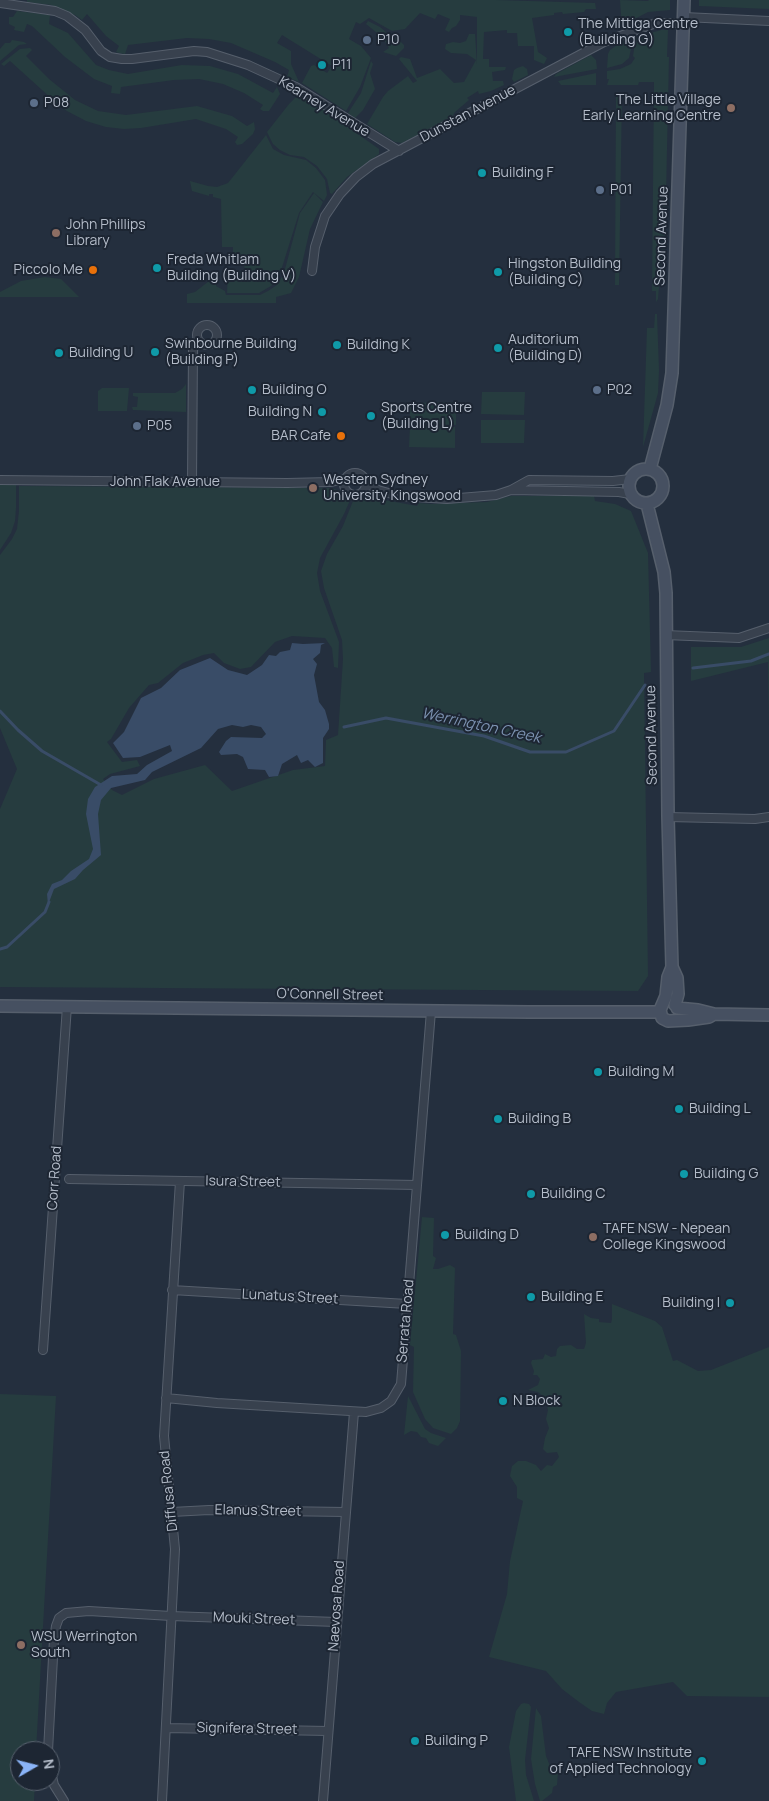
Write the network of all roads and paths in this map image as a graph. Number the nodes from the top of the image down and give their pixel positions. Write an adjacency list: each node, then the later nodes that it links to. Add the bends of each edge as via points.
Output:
1 (684, 0): 3 (street, Second Avenue)
2 (0, 3): 5 (street, Kearney Avenue, via 67,16 110,57 132,59 201,52 218,54 248,65 296,87)
3 (683, 20): 4 (street, Dunstan Avenue); 5 (street, Dunstan Avenue, via 656,24 604,42); 8 (street, Second Avenue, via 672,372)
4 (769, 20)
5 (398, 151): 6 (street, Dunstan Avenue, via 372,164 335,200 320,229)
6 (312, 271)
7 (197, 339): 12 (street, via 193,350)
8 (650, 469): 10 (street, via 640,470); 20 (street, via 659,475 663,490 657,500)
9 (345, 479): 13 (street, John Flak Avenue); 14 (street, via 349,474 358,473 364,476); 15 (street)
10 (630, 479): 17 (street, via 529,480); 19 (street)
11 (0, 480): 12 (street, John Flak Avenue)
12 (192, 482): 13 (street, John Flak Avenue)
13 (330, 482): 15 (street, John Flak Avenue)
14 (366, 483): 16 (street); 18 (street)
15 (345, 488): 18 (street, via 354,495)
16 (378, 490): 17 (street, via 408,498 433,499 485,497); 18 (street)
17 (511, 490): 19 (street)
18 (363, 492)
19 (630, 494): 20 (street, via 637,502)
20 (647, 504): 22 (street, Second Avenue, via 664,577)
21 (769, 628): 22 (street, via 738,638)
22 (665, 636): 23 (street, Second Avenue)
23 (668, 817): 24 (street); 25 (street, Second Avenue)
24 (769, 818)
25 (672, 967): 28 (street, Second Avenue, via 677,978); 29 (street, Second Avenue)
26 (0, 1006): 27 (street, O'Connell Street)
27 (67, 1006): 30 (street, O'Connell Street); 39 (street, Corr Road)
28 (676, 1006): 29 (street, via 668,1002); 31 (street); 33 (street, via 677,1016)
29 (661, 1008): 30 (street, O'Connell Street); 33 (street, via 663,1019)
30 (431, 1011): 36 (street, Serrata Road)
31 (714, 1014): 32 (street); 33 (street, via 700,1019)
32 (769, 1015)
33 (672, 1020)
34 (69, 1179): 35 (street, Isura Street)
35 (180, 1181): 36 (street, Isura Street); 37 (street, Diffusa Road)
36 (417, 1185): 38 (street, Serrata Road)
37 (172, 1290): 38 (street, Lunatus Street); 40 (street, Diffusa Road)
38 (407, 1304): 41 (street, Serrata Road, via 401,1384 391,1401 382,1408)
39 (43, 1350)
40 (166, 1398): 41 (street, Serrata Road); 42 (street, Diffusa Road, via 164,1436)
41 (354, 1412): 43 (street, Naevosa Road)
42 (172, 1512): 43 (street, Elanus Street); 44 (street, Diffusa Road, via 175,1549)
43 (345, 1512): 45 (street, Naevosa Road)
44 (171, 1616): 45 (street, Mouki Street); 46 (street, Diffusa Road); 48 (street, Mouki Street, via 82,1611 66,1613 59,1618 54,1639)
45 (336, 1622): 47 (street, Naevosa Road)
46 (166, 1728): 47 (street, Signifera Street); 49 (street, Diffusa Road)
47 (328, 1731): 50 (street, Naevosa Road)
48 (49, 1741)
49 (162, 1801)
50 (323, 1801)

